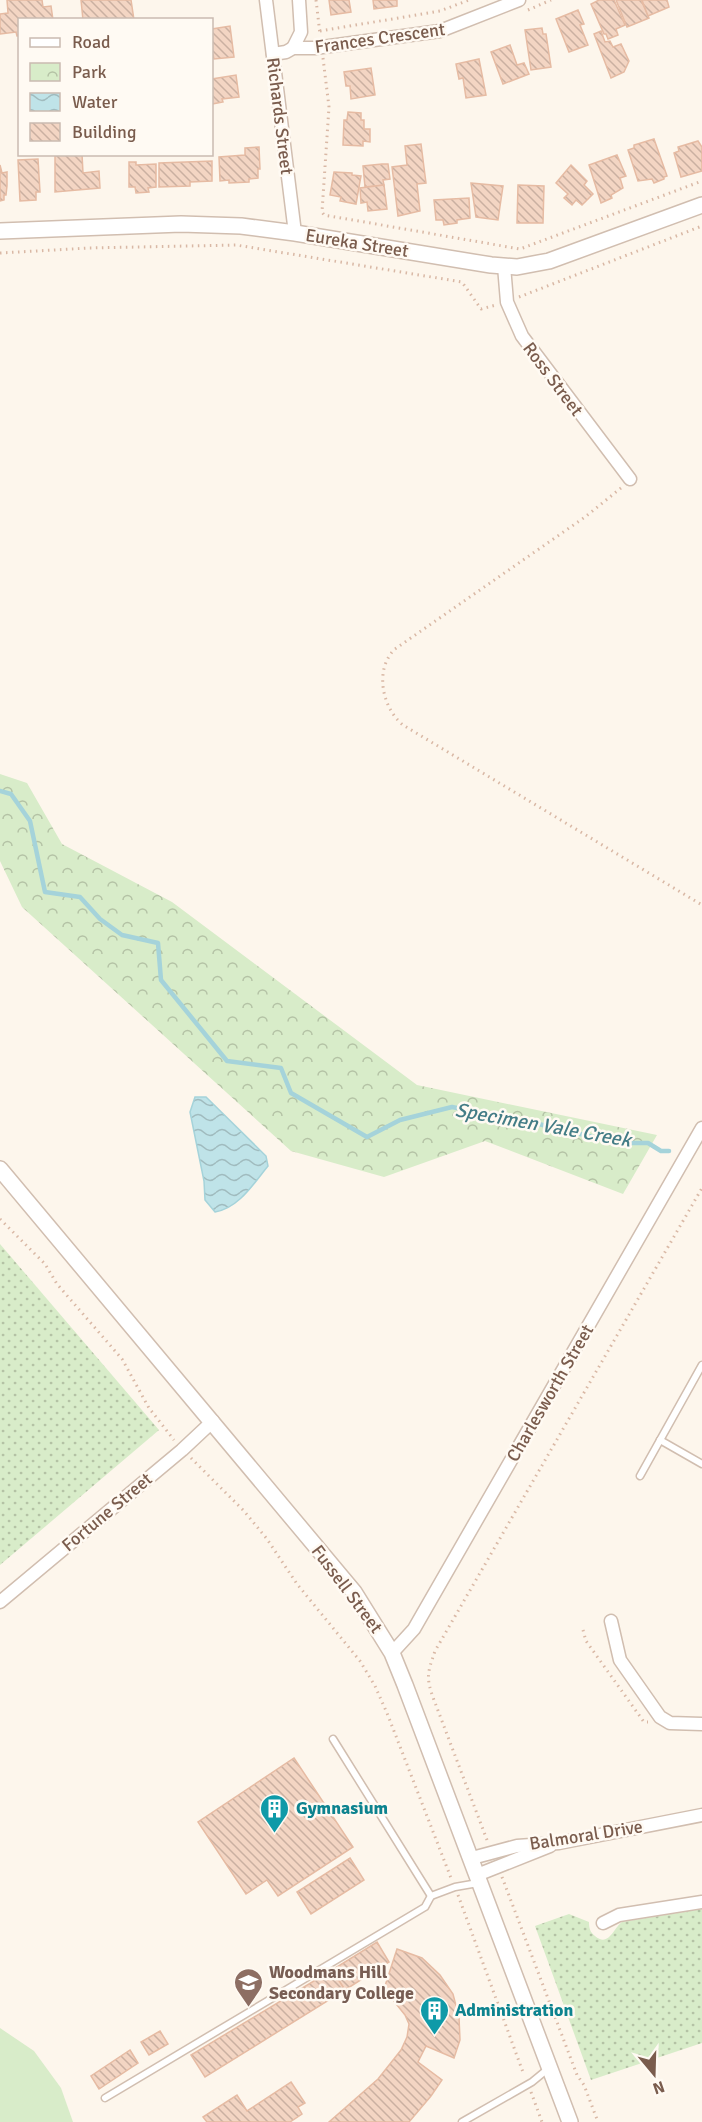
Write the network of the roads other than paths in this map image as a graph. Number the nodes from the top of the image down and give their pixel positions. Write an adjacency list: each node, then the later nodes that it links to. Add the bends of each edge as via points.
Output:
1 (266, 0): 5 (street, Richards Street)
2 (299, 0): 4 (street, Richards Street, via 301,32)
3 (519, 0): 4 (street, Frances Crescent, via 440,31)
4 (293, 48): 5 (street, Frances Crescent)
5 (273, 54): 8 (street, Richards Street)
6 (702, 205): 9 (street, Eureka Street, via 549,261)
7 (0, 231): 8 (street, Eureka Street, via 181,224)
8 (294, 232): 9 (street, Eureka Street)
9 (504, 266): 10 (street, Ross Street, via 507,302 526,343)
10 (630, 480)
11 (702, 1128): 20 (street, Charlesworth Street, via 422,1615)
12 (0, 1169): 14 (street, Fussell Street)
13 (702, 1365): 15 (lane)
14 (213, 1421): 18 (street, Fortune Street); 20 (street, Fussell Street, via 354,1592)
15 (660, 1440): 16 (lane); 17 (lane)
16 (702, 1464)
17 (640, 1476)
18 (0, 1602)
19 (611, 1622): 21 (street, via 620,1660 660,1717 670,1724)
20 (392, 1653): 25 (street, Fussell Street)
21 (702, 1724)
22 (333, 1739): 27 (lane)
23 (702, 1815): 24 (street, Balmoral Drive)
24 (559, 1843): 25 (street, Balmoral Drive, via 526,1844); 26 (street)
25 (472, 1858): 26 (street, Fussell Street)
26 (479, 1879): 27 (lane); 30 (street, Fussell Street)
27 (431, 1896): 31 (lane, via 425,1907)
28 (702, 1902): 29 (street, via 623,1914)
29 (603, 1923)
30 (549, 2068): 32 (lane, via 528,2085); 33 (street, Fussell Street)
31 (105, 2098)
32 (462, 2122)
33 (570, 2122)

